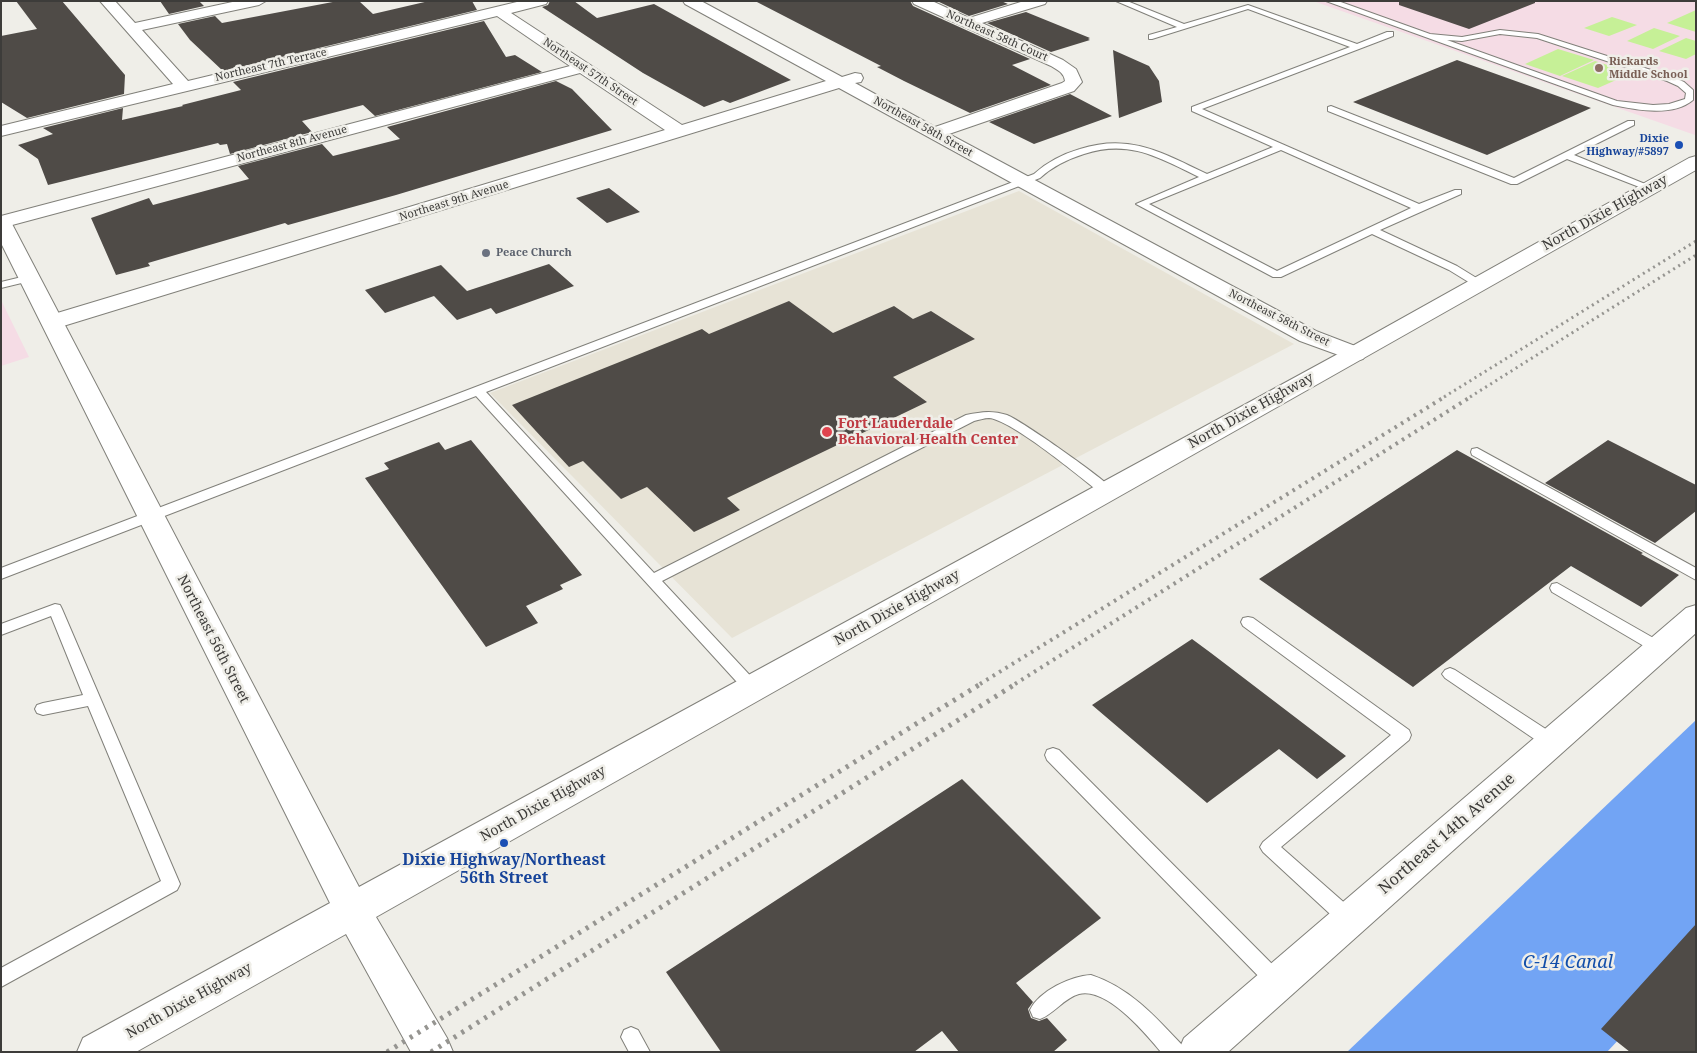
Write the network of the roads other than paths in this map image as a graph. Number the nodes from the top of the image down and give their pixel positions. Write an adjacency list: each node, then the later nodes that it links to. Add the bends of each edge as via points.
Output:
1 (108, 1): 13 (street)
2 (259, 1): 13 (street)
3 (541, 1): 10 (street, Northeast 7th Terrace)
4 (690, 1): 21 (street, Northeast 58th Street)
5 (710, 1): 21 (street, Northeast 58th Street)
6 (919, 1): 11 (street, Northeast 58th Court)
7 (1040, 1): 11 (street)
8 (1120, 1): 12 (lane)
9 (1330, 1): 15 (lane)
10 (499, 11): 20 (street, Northeast 57th Street); 22 (street, Northeast 7th Terrace)
11 (967, 23): 26 (street, Northeast 58th Court, via 1057,63 1073,75 1074,82 1068,87)
12 (1184, 27): 16 (lane); 18 (lane, via 1248,7)
13 (131, 28): 22 (street)
14 (1390, 34): 18 (lane)
15 (1426, 36): 17 (lane); 19 (lane)
16 (1152, 37)
17 (1474, 38): 19 (lane, via 1476,49); 19 (lane, via 1500,32 1538,36 1670,79 1690,92 1690,100 1670,107 1653,108 1616,103)
18 (1357, 47): 28 (lane, via 1195,109)
19 (1485, 57)
20 (583, 67): 27 (street, Northeast 57th Street); 36 (street, Northeast 8th Avenue)
21 (848, 80): 26 (street, Northeast 58th Street); 27 (street, Northeast 9th Avenue)
22 (184, 86): 25 (street, Northeast 7th Terrace)
23 (1331, 109): 29 (lane, via 1514,182)
24 (1631, 123): 29 (lane)
25 (1, 131)
26 (941, 131): 32 (street, Northeast 58th Street)
27 (680, 132): 41 (street, Northeast 9th Avenue)
28 (1281, 147): 31 (lane); 35 (lane)
29 (1568, 156): 33 (lane)
30 (1696, 162): 33 (street, North Dixie Highway)
31 (1207, 178): 32 (lane, via 1142,146 1116,144 1092,147 1051,164); 37 (lane, via 1141,204 1277,275)
32 (1030, 179): 42 (street, Northeast 58th Street, via 1308,336); 43 (lane)
33 (1650, 188): 39 (street, North Dixie Highway)
34 (1458, 192): 35 (lane)
35 (1419, 208): 37 (lane)
36 (1, 222): 38 (street, Northeast 56th Street)
37 (1373, 231): 39 (lane, via 1453,268)
38 (30, 278): 40 (lane); 41 (street, Northeast 56th Street)
39 (1479, 284): 42 (street, North Dixie Highway)
40 (1, 285)
41 (52, 322): 46 (street, Northeast 56th Street)
42 (1354, 354): 45 (street, North Dixie Highway)
43 (478, 391): 46 (lane); 49 (lane)
44 (1477, 452): 48 (lane)
45 (1107, 491): 49 (lane, via 1022,429 1004,418 988,414 970,418); 56 (street, North Dixie Highway)
46 (150, 517): 47 (lane); 61 (street, Northeast 56th Street)
47 (1, 574)
48 (1696, 575)
49 (653, 580): 56 (lane)
50 (1557, 588): 54 (lane)
51 (1696, 616): 54 (street, Northeast 14th Avenue)
52 (1248, 622): 62 (lane, via 1403,735 1269,847)
53 (1, 630): 57 (lane, via 55,609)
54 (1659, 648): 59 (street, Northeast 14th Avenue)
55 (1450, 674): 59 (lane)
56 (752, 688): 61 (street, North Dixie Highway)
57 (93, 699): 58 (lane); 63 (lane, via 171,884)
58 (43, 709)
59 (1552, 742): 62 (street, Northeast 14th Avenue)
60 (1053, 755): 64 (lane)
61 (352, 910): 66 (street, North Dixie Highway); 67 (street, Northeast 56th Street)
62 (1349, 920): 64 (street, Northeast 14th Avenue)
63 (1, 978)
64 (1278, 982): 69 (street, Northeast 14th Avenue)
65 (1040, 1010): 68 (lane, via 1081,984 1101,988 1130,1004)
66 (98, 1052)
67 (433, 1052)
68 (1174, 1052)
69 (1198, 1052)

